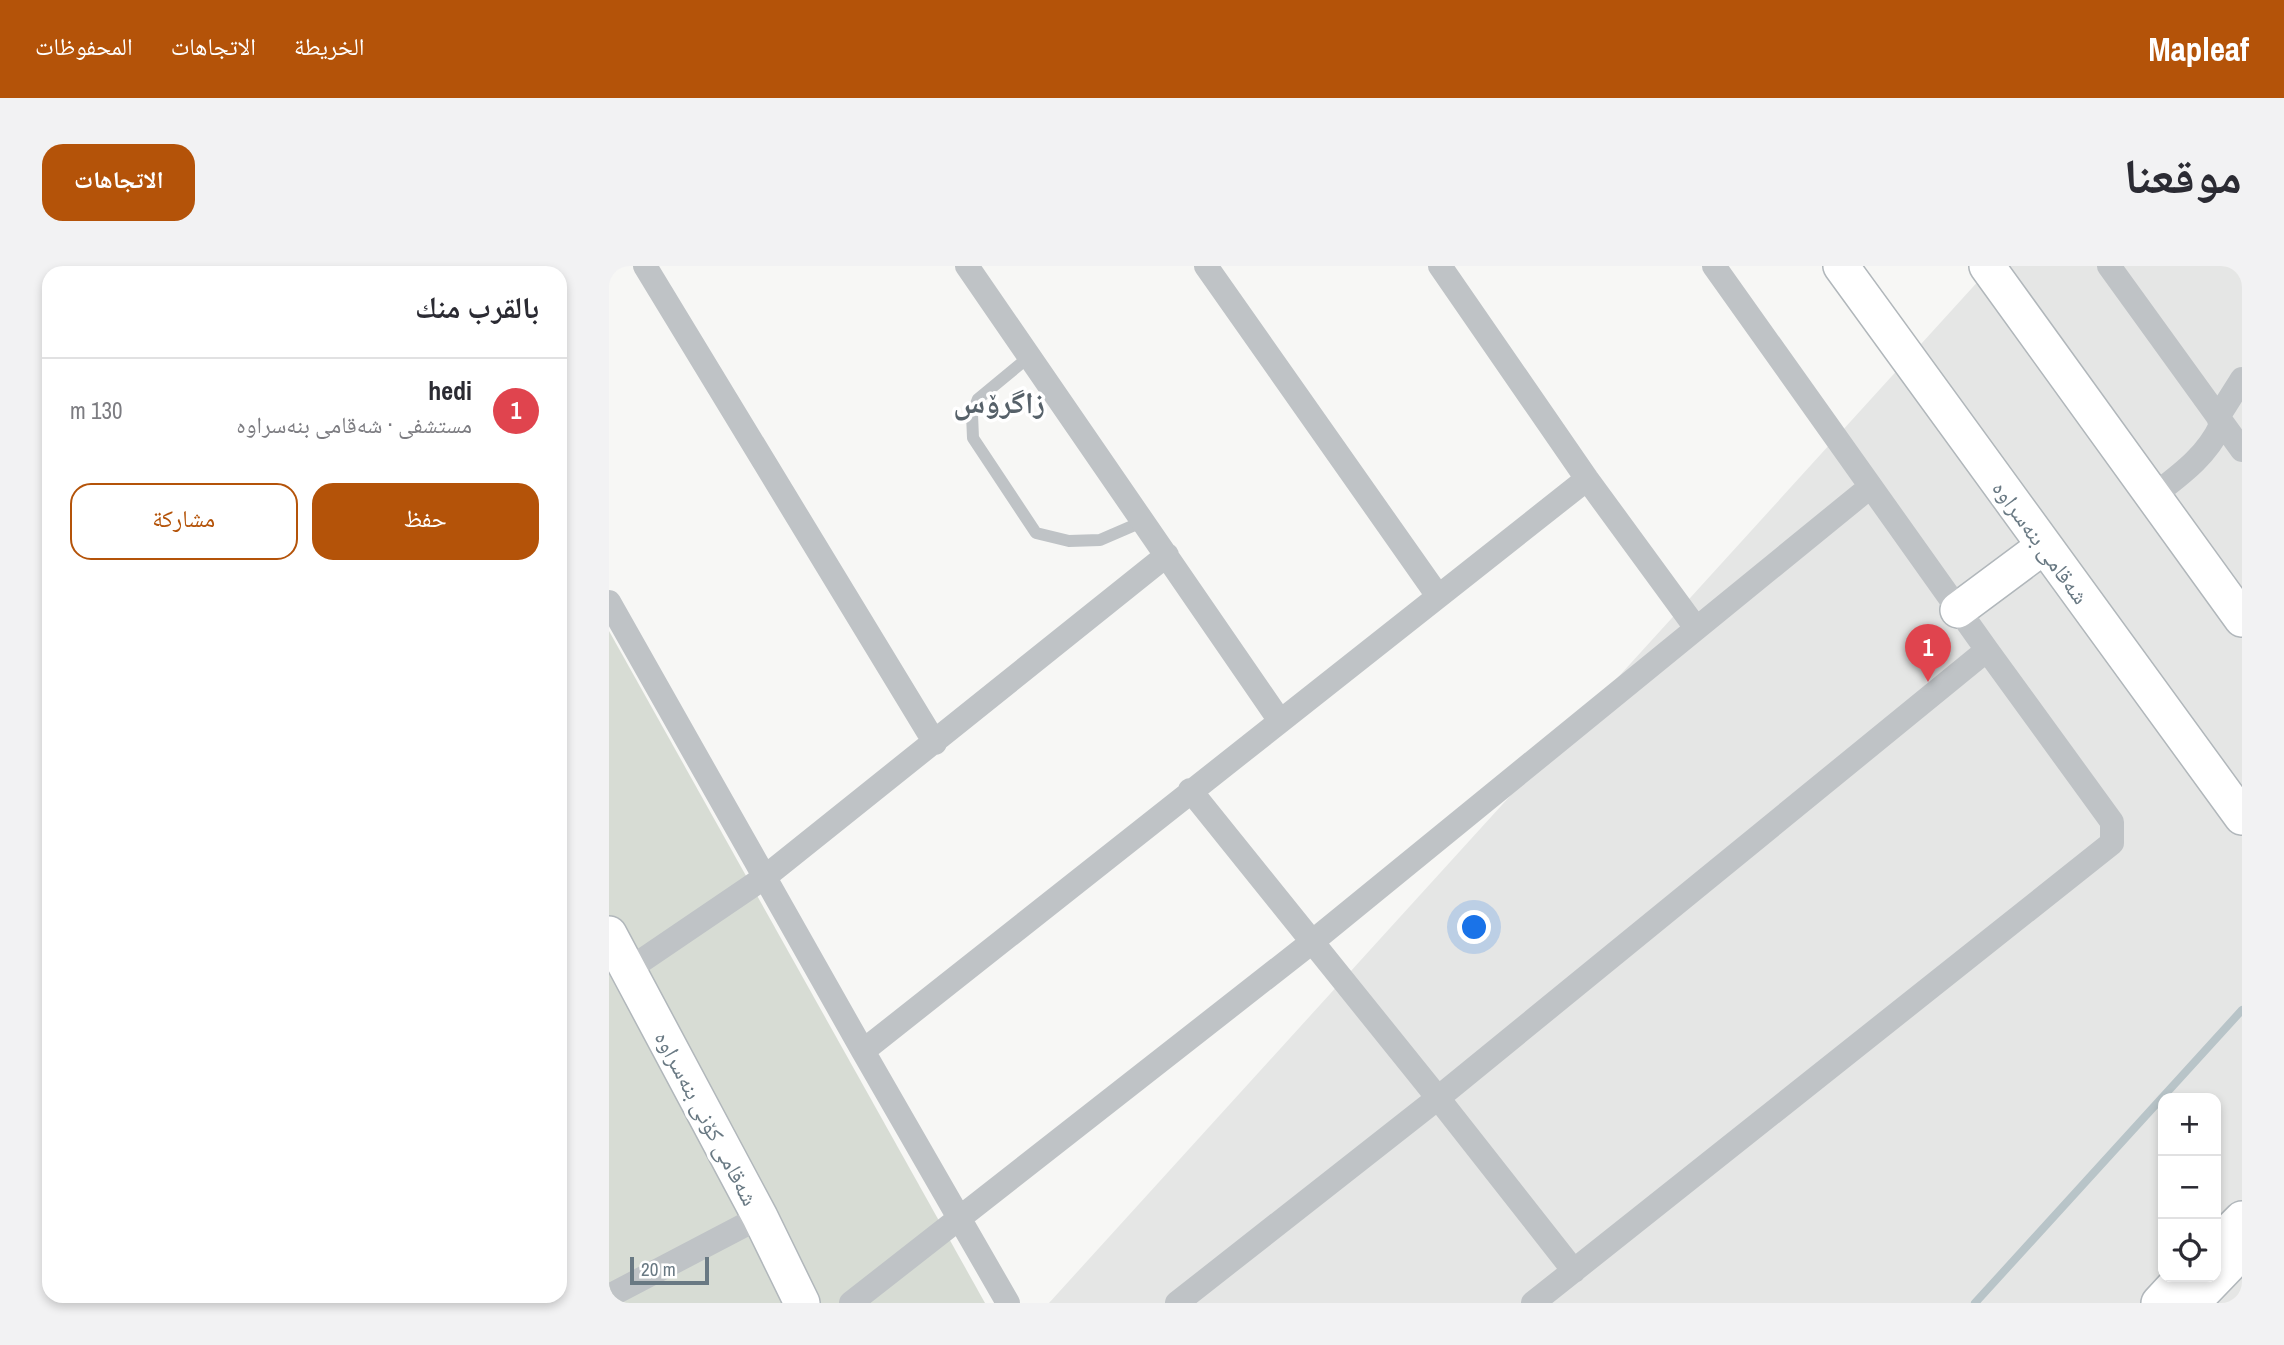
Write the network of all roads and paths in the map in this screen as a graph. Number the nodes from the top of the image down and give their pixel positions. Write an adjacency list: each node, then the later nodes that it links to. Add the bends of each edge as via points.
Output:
1 (645, 266): 26 (street)
2 (967, 266): 9 (street)
3 (1206, 266): 19 (street)
4 (1440, 266): 13 (street)
5 (1714, 266): 14 (street)
6 (1841, 266): 17 (main road, شەقامی بنەسراوە)
7 (1987, 266): 15 (main road)
8 (2109, 266): 11 (street)
9 (1030, 356): 16 (street); 16 (lane, via 978,399 972,414 973,438 1036,533 1069,541 1100,540)
10 (2242, 379): 11 (street)
11 (2218, 417): 12 (street); 15 (street, via 2221,425 2207,450)
12 (2242, 450)
13 (1587, 479): 19 (street); 23 (street)
14 (1870, 486): 21 (street); 23 (street)
15 (2153, 496): 22 (main road)
16 (1144, 521): 18 (street)
17 (2044, 546): 21 (main road); 28 (main road, شەقامی بنەسراوە)
18 (1167, 555): 25 (street); 26 (street)
19 (1438, 596): 25 (street)
20 (609, 603): 29 (street)
21 (1958, 610): 24 (street)
22 (2242, 619)
23 (1696, 628): 31 (street)
24 (1987, 650): 34 (street); 40 (street, via 2112,822 2112,843)
25 (1280, 721): 27 (street)
26 (935, 743): 29 (street)
27 (1190, 790): 31 (street); 33 (street)
28 (2242, 817)
29 (765, 877): 32 (street); 33 (street)
30 (609, 934): 32 (main road, شەقامی کۆنی بنەسراوە)
31 (1312, 942): 34 (street); 36 (street)
32 (628, 970): 35 (main road, شەقامی کۆنی بنەسراوە)
33 (863, 1051): 36 (street)
34 (1439, 1098): 40 (street); 46 (street)
35 (760, 1217): 42 (street); 43 (main road, شەقامی کۆنی بنەسراوە)
36 (959, 1218): 44 (street); 45 (street)
37 (2242, 1219): 38 (main road)
38 (2221, 1240)
39 (2242, 1251): 49 (main road)
40 (1574, 1271): 47 (street)
41 (2178, 1282): 48 (main road)
42 (613, 1294)
43 (802, 1303)
44 (851, 1303)
45 (1008, 1303)
46 (1177, 1303)
47 (1534, 1303)
48 (2159, 1303)
49 (2192, 1303)

